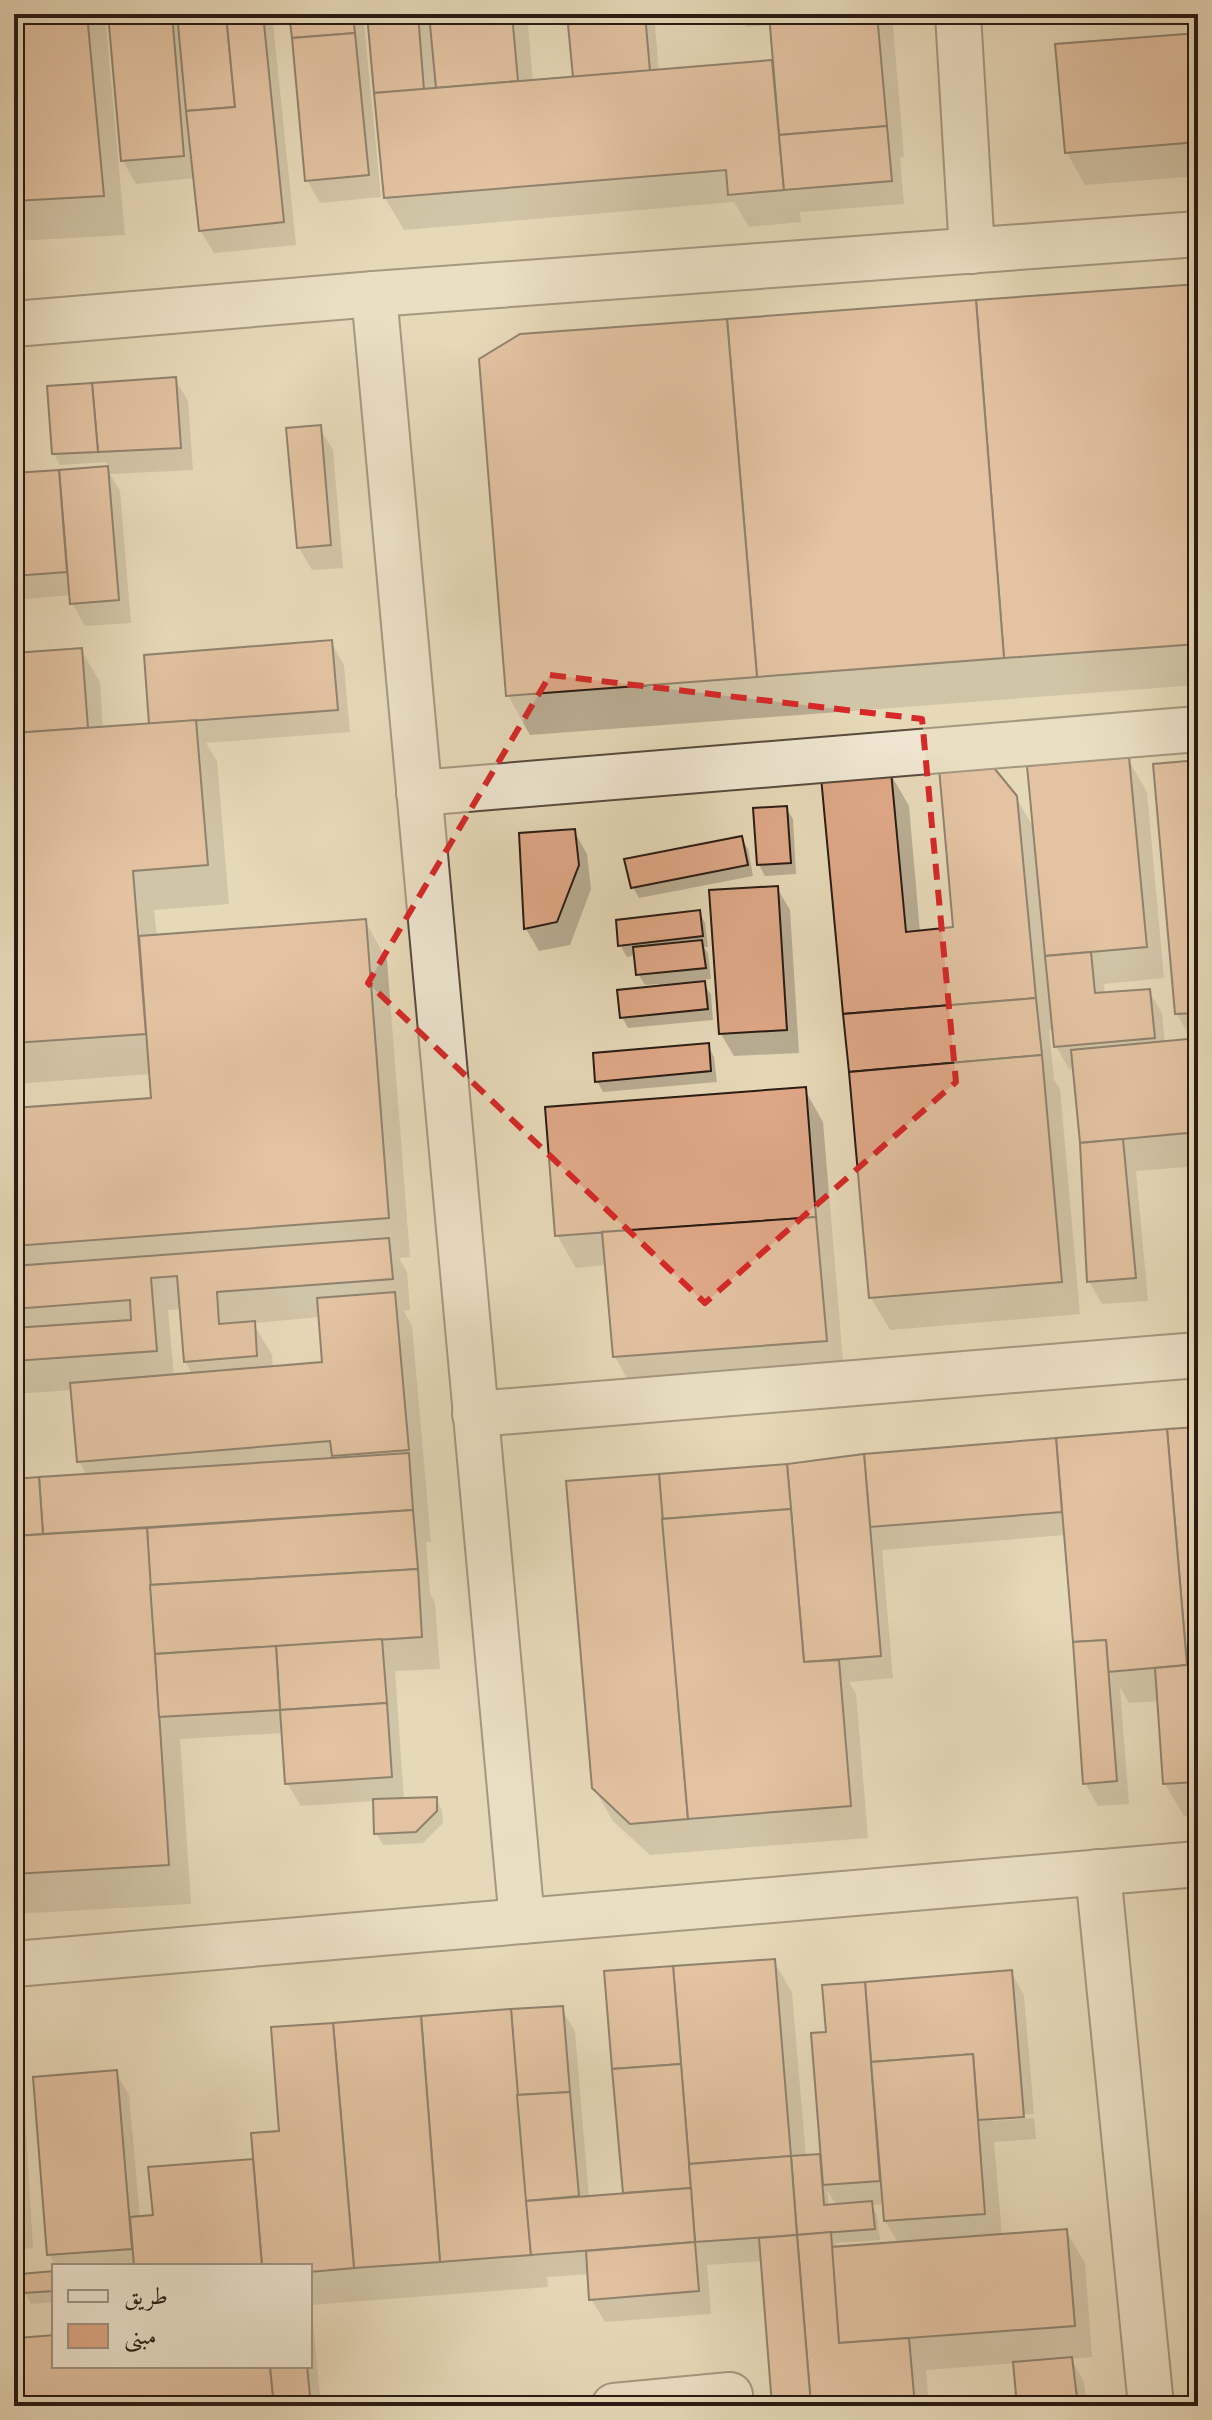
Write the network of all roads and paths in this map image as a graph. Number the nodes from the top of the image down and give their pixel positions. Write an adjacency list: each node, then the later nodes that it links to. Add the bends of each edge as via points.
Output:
1 (958, 14): 3 (lane)
2 (1198, 234): 3 (lane)
3 (972, 251): 4 (lane)
4 (374, 294): 5 (lane); 7 (lane)
5 (14, 324)
6 (1198, 729): 7 (lane)
7 (419, 793): 9 (lane)
8 (1198, 1355): 9 (lane)
9 (475, 1414): 12 (lane)
10 (1198, 1864): 11 (lane)
11 (1098, 1872): 12 (lane); 16 (lane)
12 (522, 1921): 13 (lane)
13 (14, 1964)
14 (730, 2395): 15 (lane)
15 (628, 2405)
16 (1151, 2406)

